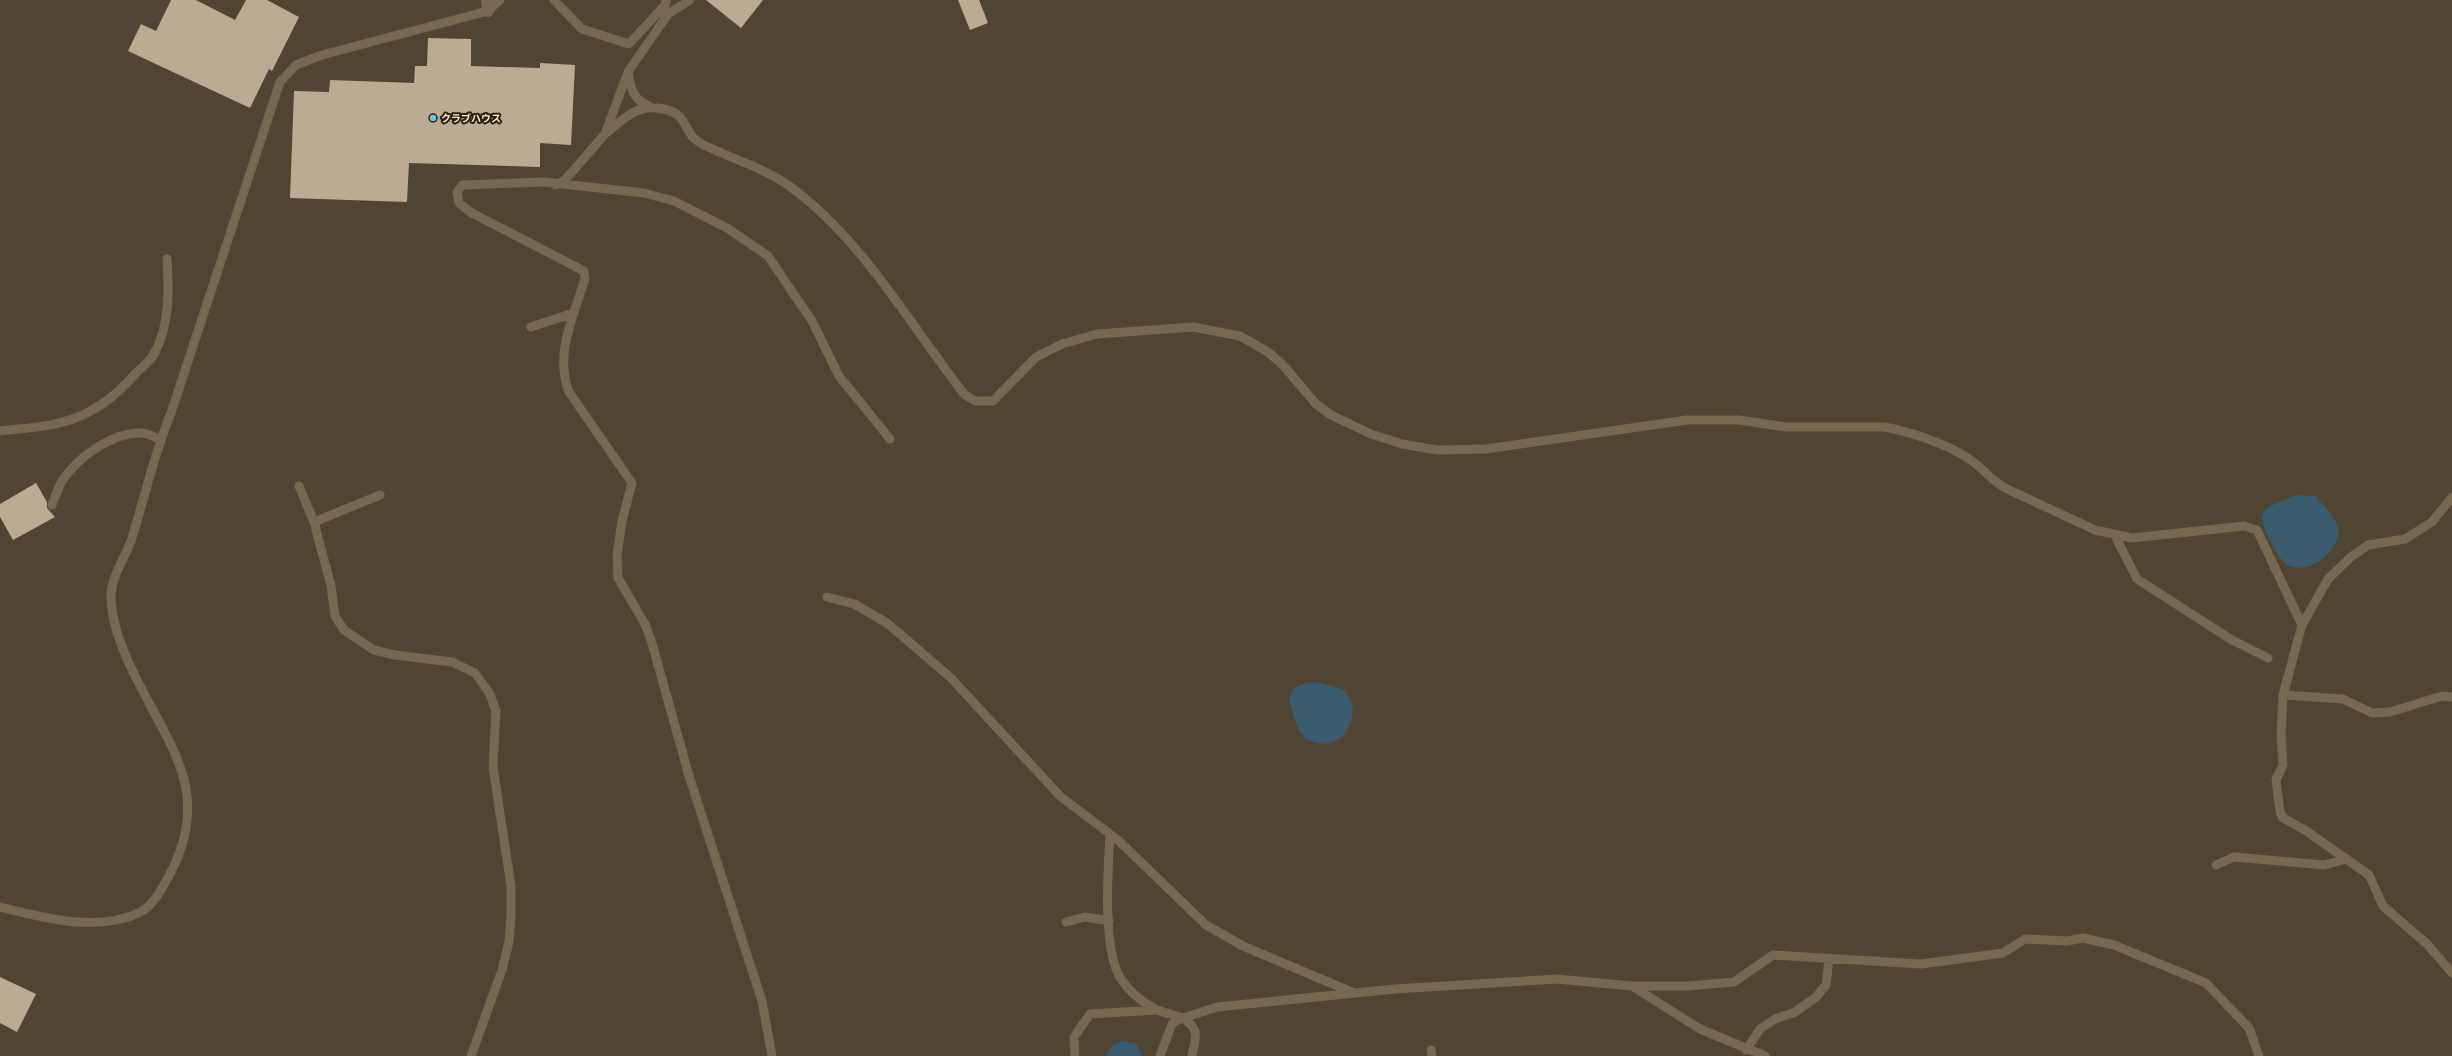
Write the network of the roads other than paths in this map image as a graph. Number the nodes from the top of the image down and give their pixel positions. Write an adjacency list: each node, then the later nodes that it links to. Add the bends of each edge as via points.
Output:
1 (500, 0): 5 (lane)
2 (554, 0): 3 (lane, via 582,29 629,44 665,5)
3 (666, 0)
4 (690, 0): 6 (lane, via 668,14)
5 (487, 5): 14 (lane, via 322,55 296,65 280,82 171,413)
6 (628, 72): 7 (lane, via 638,101); 8 (lane)
7 (649, 106): 8 (lane, via 633,112); 21 (lane, via 680,116 688,134 702,144 762,169 788,185 818,209 905,310 965,395 974,401 993,401 1036,357 1062,344 1097,334 1193,327 1240,336 1252,342 1283,365 1316,404 1331,415 1371,434 1402,444 1438,450 1486,449 1687,420 1717,418 1786,427 1885,427 1901,430 1948,448 1969,458 1992,480 2005,488 2095,530)
8 (605, 134): 9 (lane, via 565,180)
9 (555, 185): 11 (lane, via 544,182 502,182 462,186 456,192 459,203 470,212 584,271); 15 (lane, via 587,186 660,196 721,224 748,240 768,256 784,277 812,321 839,376)
10 (166, 259): 13 (lane, via 169,290 160,340 154,355 121,391 104,404 77,418 44,426)
11 (574, 313): 12 (lane); 41 (lane, via 563,354 564,380 569,392 632,483 617,555 618,578 645,624 652,643 689,776 762,1000)
12 (531, 327)
13 (0, 431)
14 (160, 439): 19 (lane, via 143,433 121,436 94,449 61,482); 30 (lane, via 131,540 117,570 111,595 116,634 158,722 178,755 185,777 188,795 186,834 173,869 156,898 142,912 95,922 75,922)
15 (890, 439)
16 (299, 486): 20 (lane)
17 (380, 495): 20 (lane)
18 (2452, 497): 23 (lane, via 2432,522 2405,539 2368,545 2351,556 2328,579)
19 (52, 505)
20 (314, 522): 40 (lane, via 331,586 335,616 344,630 374,650 452,662 476,673 490,694 496,711 493,767 511,886 511,916 509,942 502,970)
21 (2114, 534): 23 (lane, via 2132,538 2244,526 2257,530); 24 (lane, via 2137,579 2232,640)
22 (827, 597): 27 (lane, via 854,604 892,628 950,676 1061,797)
23 (2302, 625): 25 (lane)
24 (2268, 658)
25 (2283, 695): 26 (lane, via 2343,699 2372,713 2390,712 2442,696); 28 (lane, via 2282,765 2276,780 2280,812 2284,818)
26 (2452, 696)
27 (1110, 834): 31 (lane); 36 (lane, via 1206,925 1243,946)
28 (2347, 859): 29 (lane, via 2324,865 2234,857); 34 (lane, via 2369,875 2383,906 2427,944)
29 (2216, 865)
30 (0, 907)
31 (1110, 920): 32 (lane, via 1086,917); 37 (lane, via 1110,942 1115,968 1121,980 1141,1001)
32 (1066, 922)
33 (1829, 958): 35 (lane, via 1773,955 1734,982 1688,986); 39 (lane, via 1826,985 1816,997 1795,1012 1775,1019 1760,1029); 46 (lane, via 1922,964 2003,953 2025,940 2067,941 2084,938 2114,945 2206,983 2248,1028)
34 (2452, 973)
35 (1632, 986): 36 (lane, via 1557,979); 39 (lane, via 1700,1029)
36 (1356, 994): 38 (lane, via 1217,1007)
37 (1157, 1010): 38 (lane); 42 (lane, via 1090,1014 1074,1037)
38 (1184, 1018): 43 (lane, via 1172,1024); 44 (lane, via 1192,1025 1196,1034)
39 (1746, 1050): 45 (lane)
40 (471, 1056)
41 (772, 1056)
42 (1075, 1056)
43 (1160, 1056)
44 (1192, 1056)
45 (1765, 1056)
46 (2258, 1056)

